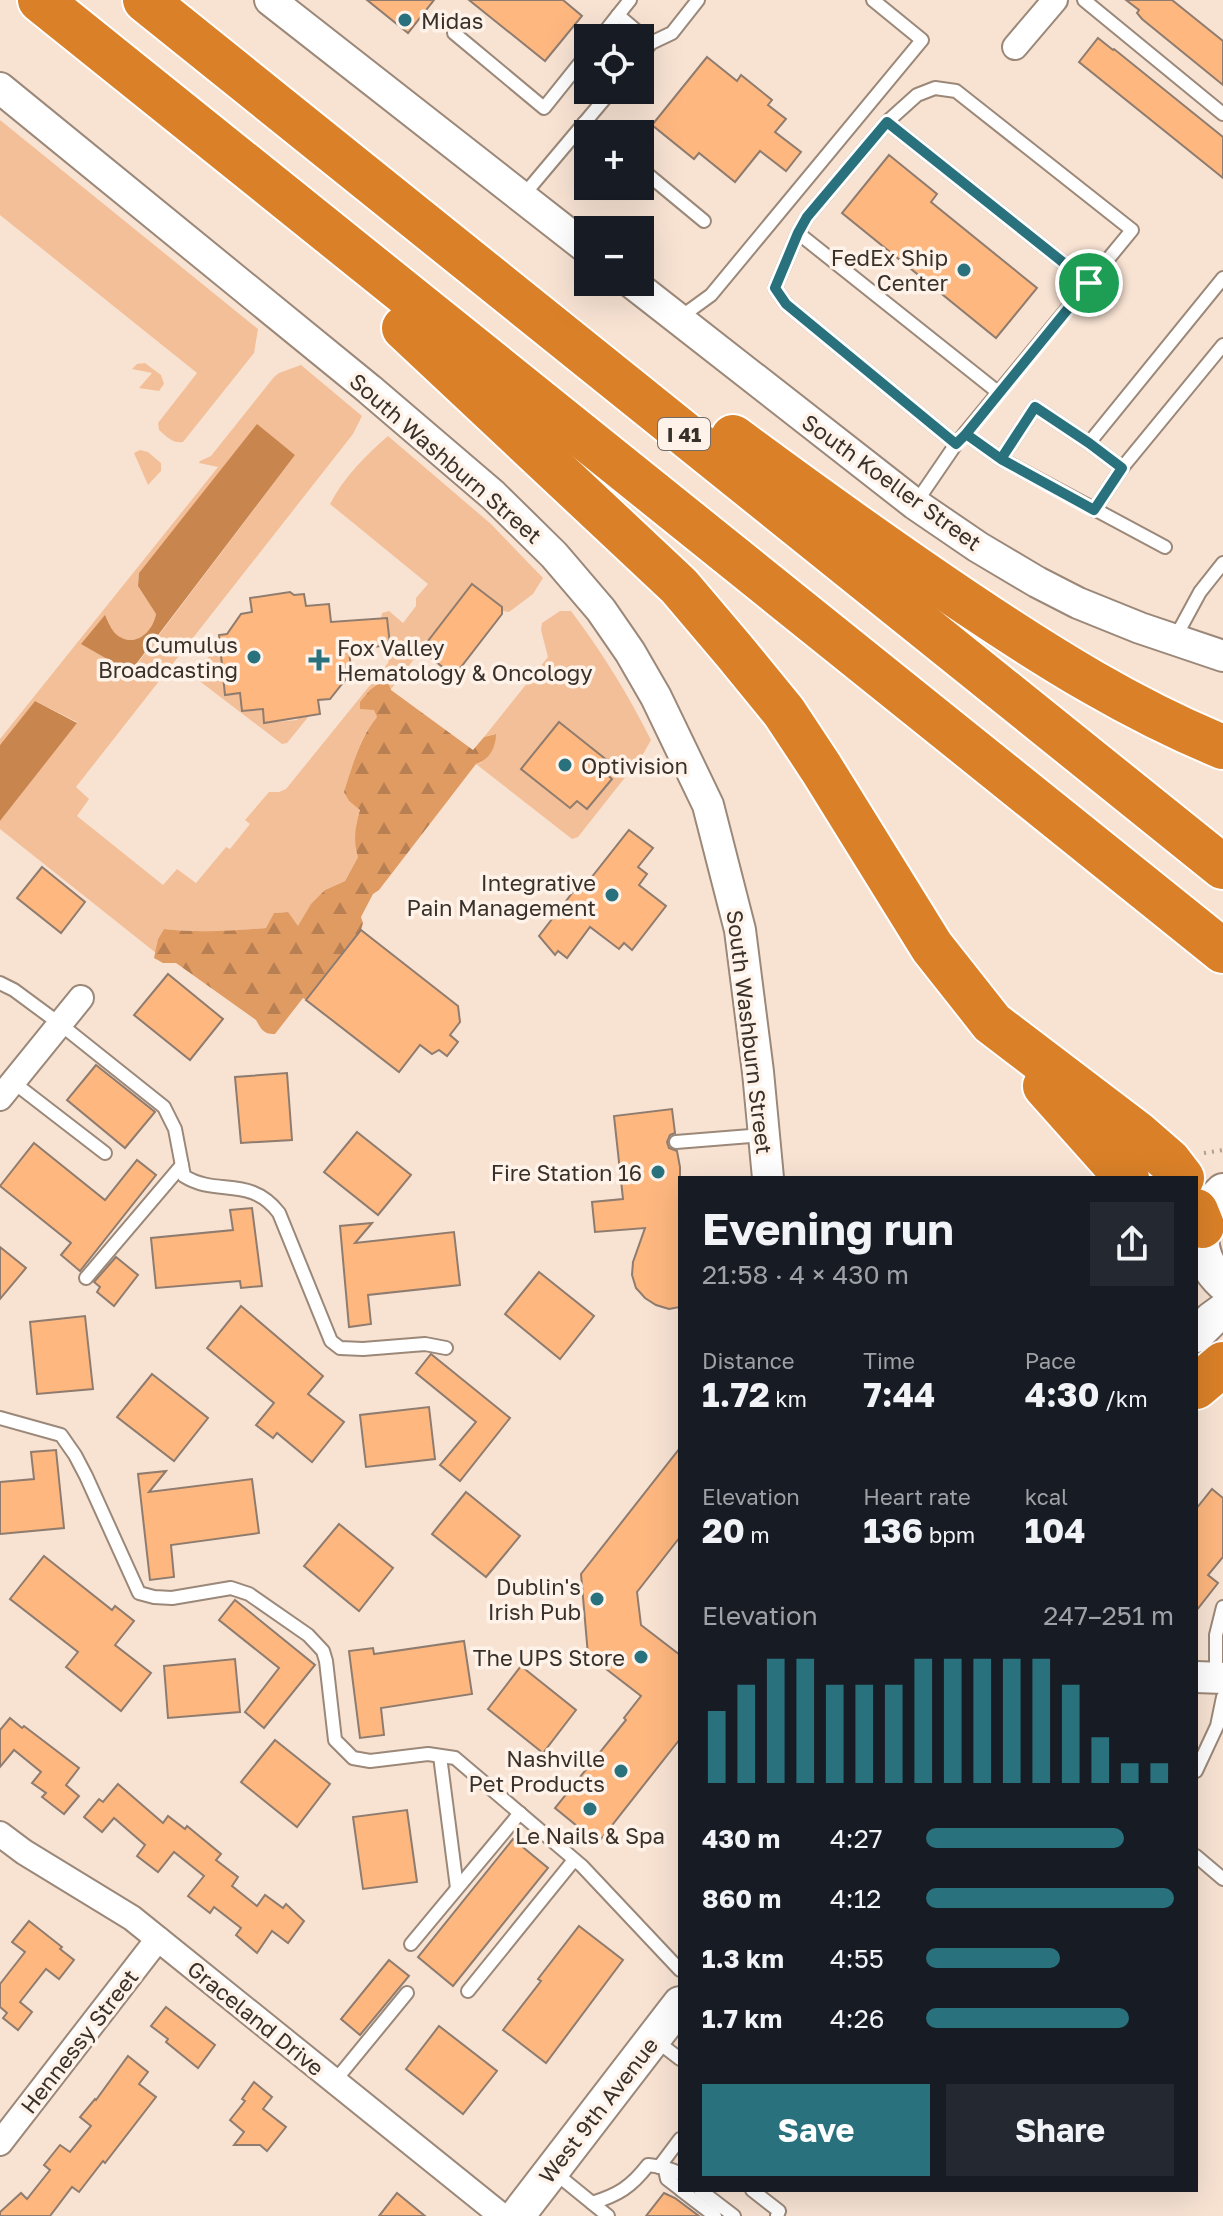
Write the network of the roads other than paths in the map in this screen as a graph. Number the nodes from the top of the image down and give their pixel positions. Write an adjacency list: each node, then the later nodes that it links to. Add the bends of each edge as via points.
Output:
1 (40, 0): 27 (highway)
2 (145, 0): 28 (highway, I 41)
3 (270, 0): 23 (street)
4 (630, 0): 9 (lane)
5 (698, 0): 13 (lane, via 672,33)
6 (873, 0): 32 (lane, via 922,40 711,295)
7 (1055, 0): 14 (street)
8 (1084, 0): 18 (lane)
9 (618, 15): 10 (lane); 11 (lane)
10 (611, 24)
11 (629, 24)
12 (454, 33): 15 (lane, via 544,108)
13 (654, 42)
14 (1015, 47)
15 (574, 70)
16 (0, 88): 53 (street, South Washburn Street, via 471,476 530,529 601,610 656,697 708,805 740,930)
17 (600, 104): 19 (lane)
18 (1223, 114)
19 (587, 120)
20 (887, 122): 25 (lane); 30 (lane); 30 (lane, via 917,95 935,88 956,91 1132,230)
21 (574, 135): 23 (lane)
22 (654, 180): 24 (lane)
23 (522, 197): 26 (street)
24 (704, 221)
25 (798, 233): 34 (lane); 35 (lane, via 775,288 786,304)
26 (574, 238)
27 (352, 252): 47 (highway); 50 (highway, via 364,289 679,586 735,652 784,712 932,947)
28 (486, 275): 45 (highway, via 598,335 867,536 1012,633 1095,684); 46 (highway, I 41)
29 (1223, 278): 36 (lane)
30 (1089, 283): 34 (lane)
31 (649, 296): 32 (street, South Koeller Street)
32 (678, 319): 39 (street, South Koeller Street)
33 (1223, 345): 38 (lane)
34 (999, 393): 35 (lane)
35 (961, 439): 37 (lane); 39 (lane)
36 (1089, 443): 37 (lane, via 1035,407); 38 (lane)
37 (1001, 459): 40 (lane)
38 (1122, 468): 40 (lane)
39 (915, 504): 43 (street, South Koeller Street, via 1037,582)
40 (1094, 510): 41 (lane)
41 (1165, 547)
42 (1223, 563): 43 (lane)
43 (1174, 640): 44 (street, South Koeller Street)
44 (1223, 656)
45 (1223, 747)
46 (1223, 867)
47 (1223, 951)
48 (0, 983): 51 (lane)
49 (81, 998): 51 (street)
50 (992, 1023): 58 (highway); 59 (highway, via 1138,1134)
51 (60, 1024): 52 (street); 56 (lane, via 164,1107)
52 (6, 1090): 55 (lane)
53 (763, 1135): 54 (lane); 57 (street, South Washburn Street)
54 (676, 1142)
55 (105, 1153)
56 (182, 1165): 61 (lane); 65 (lane, via 184,1176 196,1183 246,1189 268,1199 279,1213 331,1341 340,1348)
57 (768, 1176)
58 (1125, 1176)
59 (1180, 1176)
60 (1203, 1222): 62 (main road, via 1204,1257)
61 (86, 1278)
62 (1223, 1283)
63 (1223, 1311): 64 (main road)
64 (1198, 1333)
65 (446, 1348)
66 (1223, 1364): 67 (highway)
67 (1198, 1385)
68 (0, 1418): 71 (lane, via 61,1435 86,1476 139,1593 172,1598 231,1588 249,1594 308,1635 326,1661 335,1740 353,1758)
69 (1223, 1607): 70 (lane)
70 (1211, 1679): 72 (lane, via 1217,1726)
71 (440, 1756): 73 (lane, via 455,1758); 78 (lane)
72 (1198, 1767)
73 (520, 1813): 76 (lane); 78 (lane)
74 (0, 1834): 79 (street, Graceland Drive)
75 (1198, 1858): 77 (lane)
76 (574, 1860): 81 (lane); 82 (lane)
77 (1223, 1879)
78 (457, 1888): 80 (lane)
79 (158, 1939): 86 (street, Graceland Drive); 88 (street, Hennessy Street)
80 (411, 1944)
81 (678, 1968)
82 (468, 1991)
83 (407, 1993): 86 (lane)
84 (678, 2011): 85 (main road, West 9th Avenue)
85 (667, 2049): 90 (main road, West 9th Avenue)
86 (334, 2082): 98 (street, Graceland Drive)
87 (678, 2142): 89 (lane)
88 (0, 2143)
89 (662, 2168): 91 (lane); 92 (lane); 96 (lane, via 648,2165 628,2187)
90 (551, 2170): 96 (lane); 99 (main road, West 9th Avenue)
91 (678, 2173)
92 (678, 2188)
93 (683, 2192): 101 (lane)
94 (703, 2192): 102 (lane)
95 (754, 2192): 97 (lane)
96 (592, 2203): 100 (lane)
97 (780, 2214)
98 (502, 2216)
99 (517, 2216)
100 (608, 2216)
101 (715, 2216)
102 (734, 2216)

